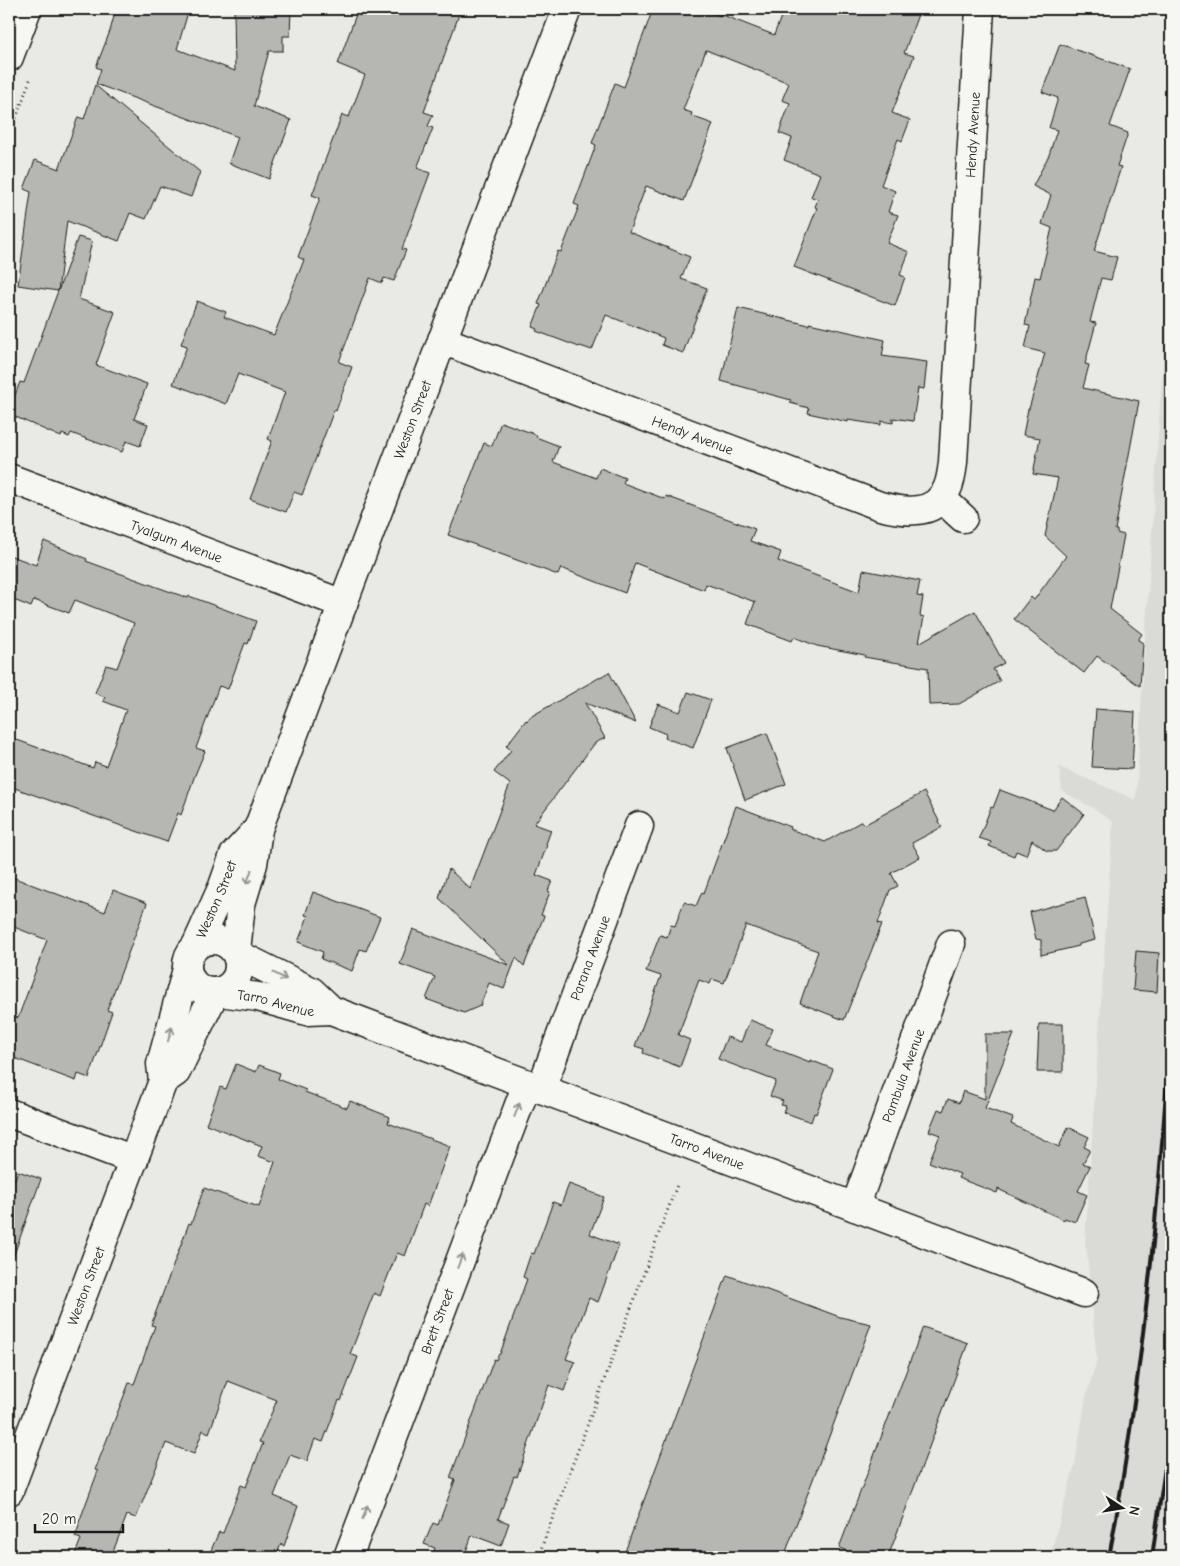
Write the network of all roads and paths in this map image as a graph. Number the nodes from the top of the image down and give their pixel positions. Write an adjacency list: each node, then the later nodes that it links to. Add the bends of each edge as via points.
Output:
1 (27, 9): 4 (street)
2 (567, 9): 5 (street, Weston Street)
3 (980, 9): 7 (street, Hendy Avenue, via 954,462)
4 (9, 57)
5 (442, 340): 7 (street, Hendy Avenue, via 880,506 916,511); 9 (street, Weston Street)
6 (9, 478): 9 (street, Tyalgum Avenue)
7 (941, 498): 8 (street)
8 (964, 518)
9 (343, 604): 11 (street, Weston Street)
10 (639, 826): 18 (street, Parana Avenue)
11 (258, 829): 13 (street, Weston Street, one-way to 13, via 254,864 241,904); 14 (street, Weston Street, via 234,856)
12 (951, 944): 22 (street, Pambula Avenue)
13 (236, 953): 14 (street, via 225,942 208,940); 15 (street, via 239,973 232,985); 16 (street, Tarro Avenue, one-way to 16, via 311,991)
14 (192, 958): 15 (street, via 192,982 198,988); 17 (street, Weston Street, one-way to 14, via 161,1064)
15 (217, 992): 16 (street, Tarro Avenue, via 258,997 307,1011); 17 (street, Weston Street, via 176,1072)
16 (331, 1010): 18 (street, Tarro Avenue)
17 (162, 1081): 20 (street, Weston Street)
18 (534, 1087): 22 (street, Tarro Avenue); 25 (street, Brett Street, one-way to 18)
19 (9, 1113): 20 (street)
20 (134, 1160): 24 (street, Weston Street)
21 (677, 1185): 26 (path)
22 (855, 1207): 23 (street, Tarro Avenue)
23 (1084, 1293)
24 (9, 1491)
25 (348, 1557)
26 (538, 1557)

